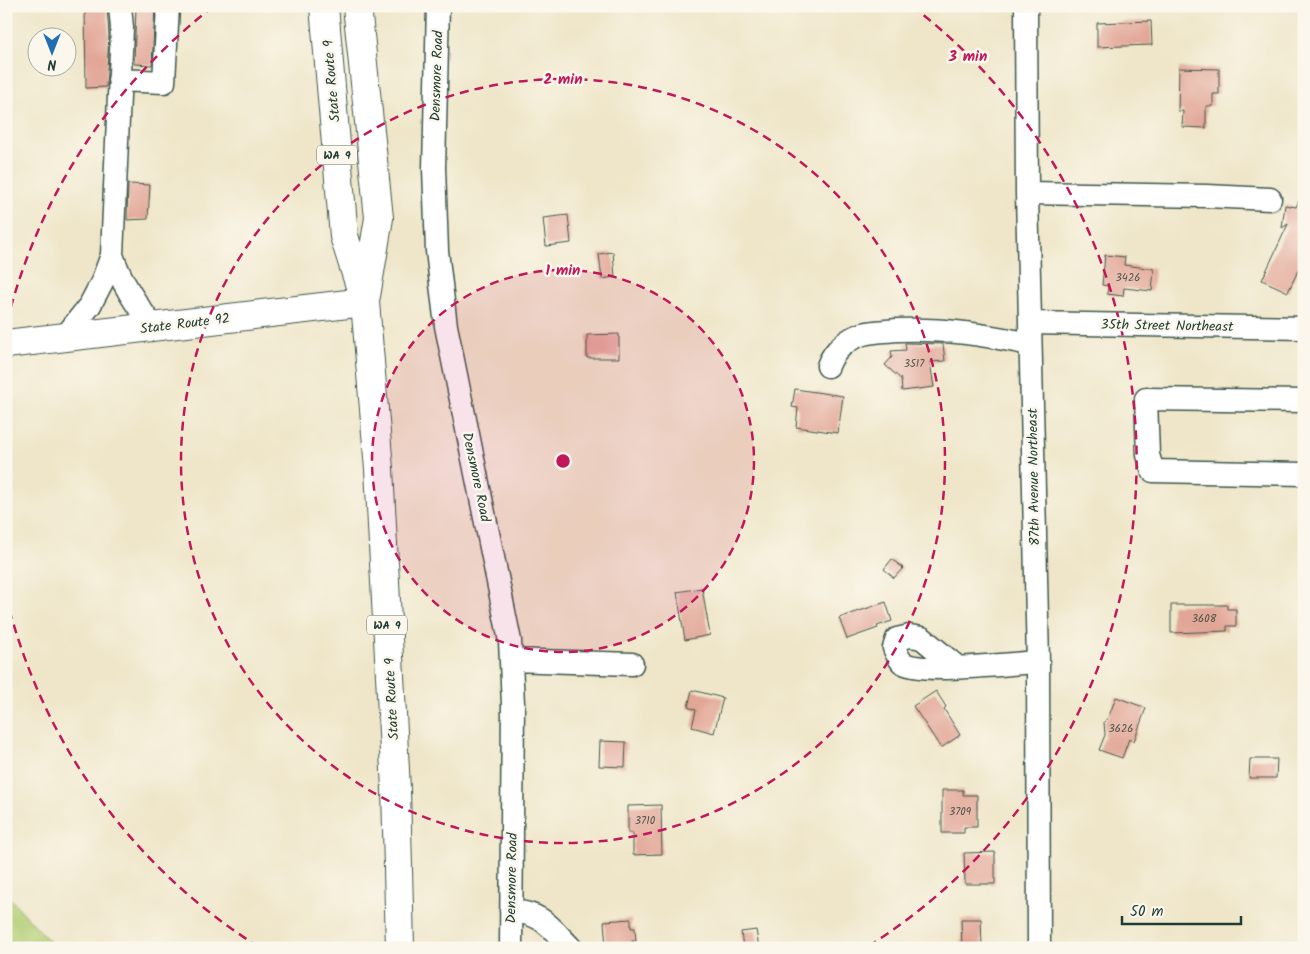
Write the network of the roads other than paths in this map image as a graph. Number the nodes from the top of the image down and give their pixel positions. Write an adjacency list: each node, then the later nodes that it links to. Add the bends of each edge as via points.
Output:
1 (120, 6): 7 (street)
2 (168, 6): 7 (street, via 164,82)
3 (324, 6): 11 (main road, State Route 9 / WA 9, via 344,236)
4 (358, 6): 11 (main road, State Route 9 / WA 9, via 379,218)
5 (438, 6): 20 (street, Densmore Road, via 434,168 438,260 446,326 510,640)
6 (1026, 6): 8 (street, 87th Avenue Northeast)
7 (119, 80): 10 (street)
8 (1027, 193): 9 (street); 14 (street, 87th Avenue Northeast)
9 (1270, 199)
10 (112, 255): 12 (street, via 118,272); 15 (street, via 90,305)
11 (364, 302): 12 (main road, State Route 92); 25 (main road, State Route 9 / WA 9, via 380,498 396,789)
12 (153, 327): 15 (main road, State Route 92)
13 (1304, 328): 14 (street, 35th Street Northeast)
14 (1030, 333): 17 (street, 35th Street Northeast, via 916,330 864,334 841,347); 21 (street, 87th Avenue Northeast)
15 (65, 337): 16 (main road, State Route 92)
16 (6, 344)
17 (828, 366)
18 (1304, 401): 19 (street, via 1146,398 1148,455 1153,471)
19 (1304, 474)
20 (511, 660): 22 (street); 24 (street, Densmore Road)
21 (1038, 662): 23 (street); 28 (street, 87th Avenue Northeast)
22 (632, 664)
23 (957, 667)
24 (511, 911): 26 (street, Densmore Road); 27 (street, via 541,918)
25 (400, 948)
26 (511, 948)
27 (571, 948)
28 (1039, 948)

